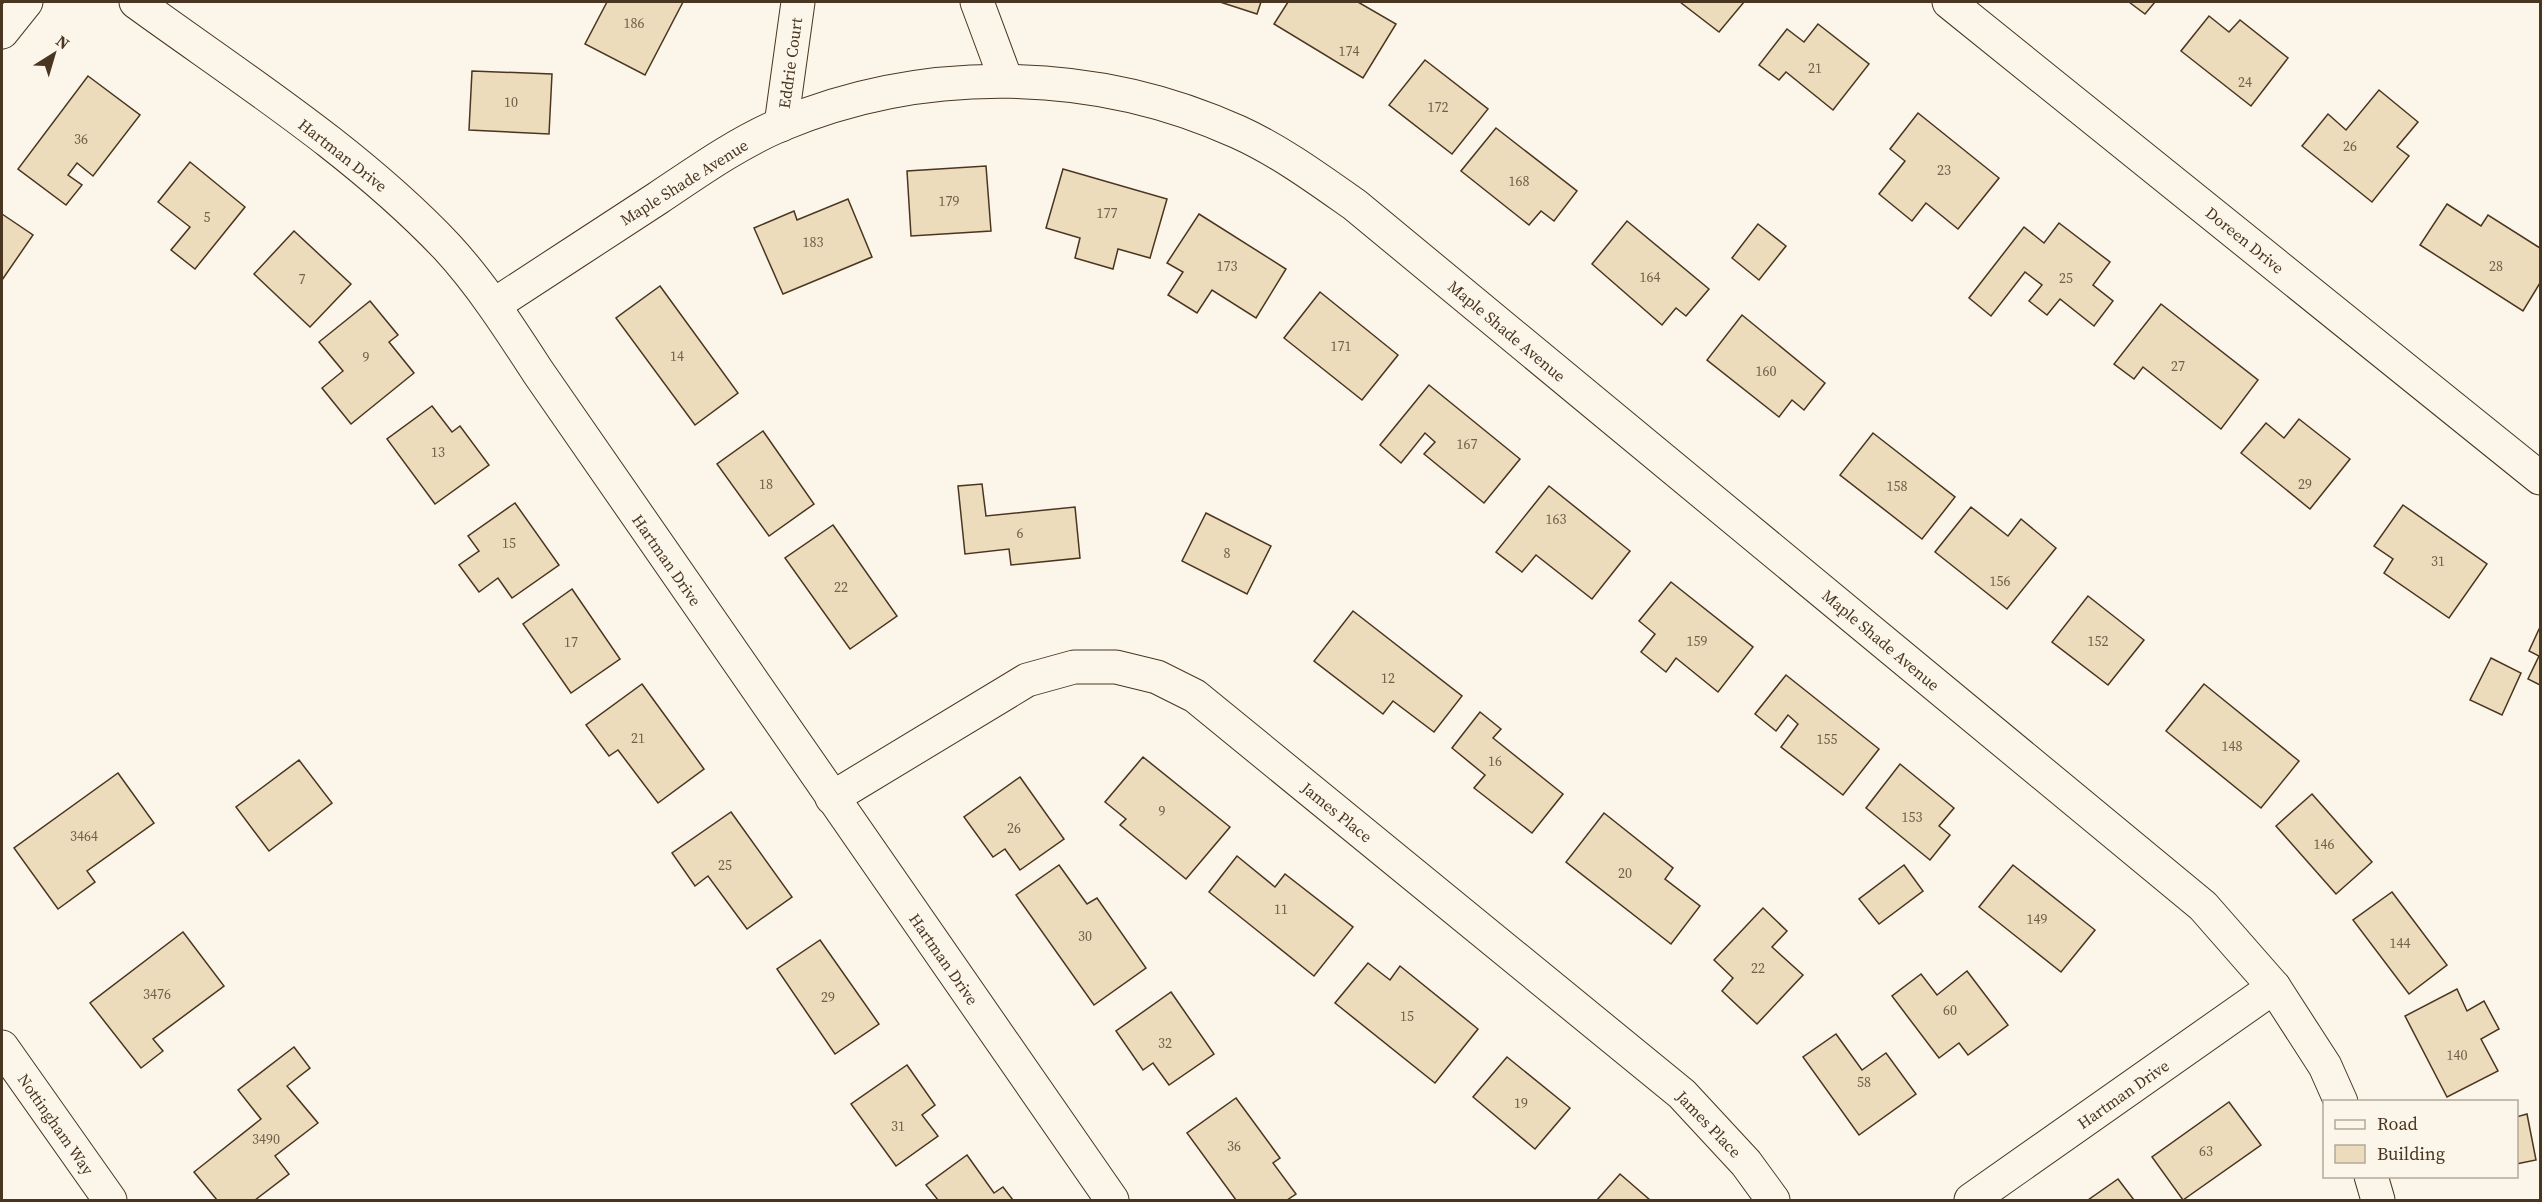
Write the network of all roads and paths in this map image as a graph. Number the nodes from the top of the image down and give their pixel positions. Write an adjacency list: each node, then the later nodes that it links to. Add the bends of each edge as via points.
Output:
1 (26, 2): 6 (street)
2 (136, 2): 9 (street, Hartman Drive, via 372,175 447,248)
3 (798, 2): 8 (street, Eddrie Court)
4 (977, 2): 7 (street)
5 (1949, 2): 10 (street, Doreen Drive)
6 (2, 32)
7 (1006, 80): 8 (street, Maple Shade Avenue, via 941,83 864,97); 12 (street, Maple Shade Avenue, via 1088,87 1165,104 1238,132 1299,165 1355,205 2203,906)
8 (781, 125): 9 (street, Maple Shade Avenue, via 736,147)
9 (494, 305): 11 (street, Hartman Drive)
10 (2541, 478)
11 (832, 798): 17 (street, Hartman Drive); 18 (street, James Place, via 1028,680 1074,667 1116,667 1158,676 1195,696 1683,1094 1746,1163)
12 (2274, 987): 14 (street, Maple Shade Avenue, via 2325,1066); 19 (street, Hartman Drive)
13 (2, 1047): 16 (street, Nottingham Way)
14 (2341, 1100)
15 (2372, 1178): 20 (street)
16 (110, 1200)
17 (1112, 1200)
18 (1773, 1200)
19 (1971, 1200)
20 (2378, 1200)

